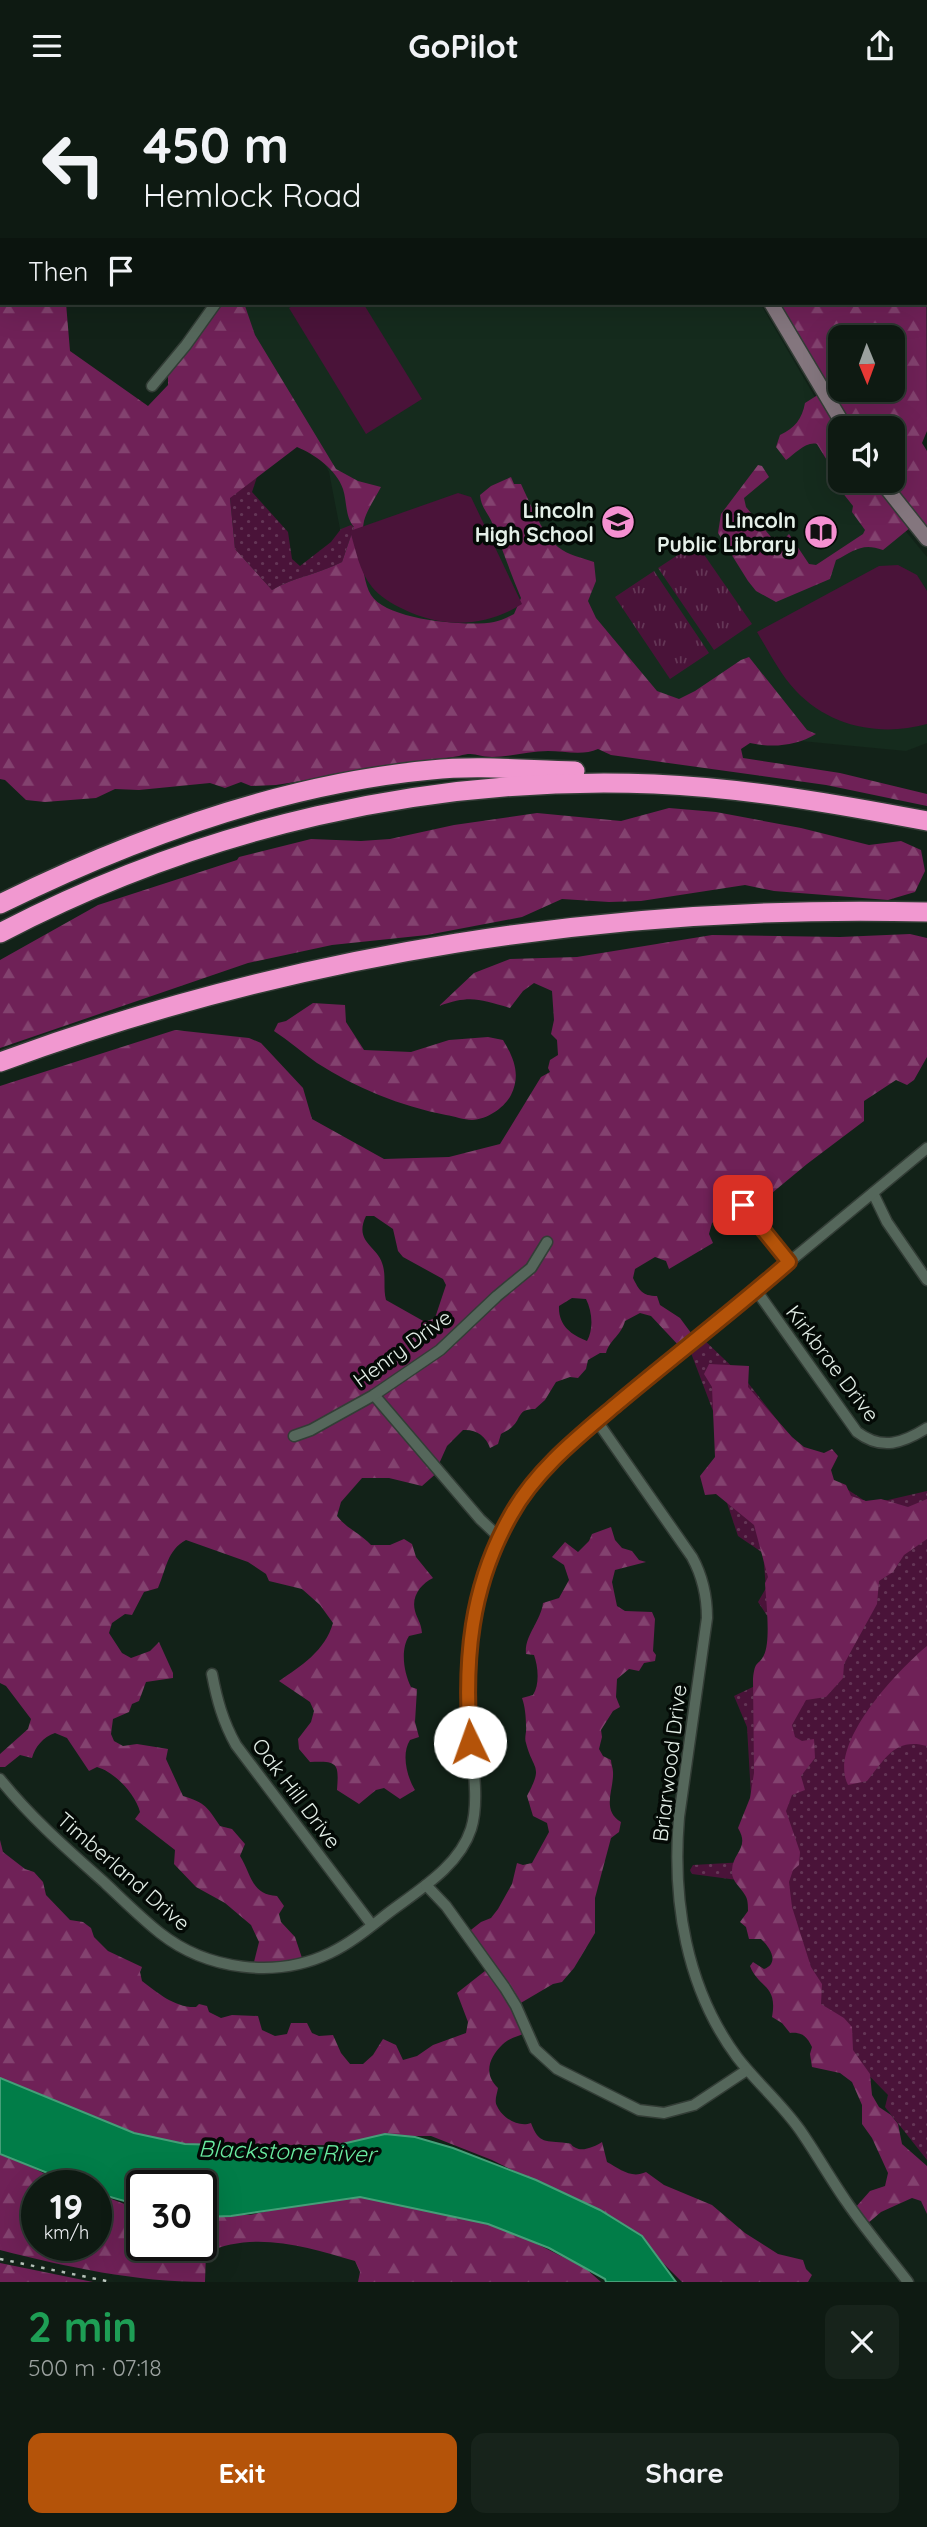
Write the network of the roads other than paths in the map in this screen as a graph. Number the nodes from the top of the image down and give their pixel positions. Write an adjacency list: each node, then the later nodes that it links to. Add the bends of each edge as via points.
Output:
1 (215, 305): 3 (street)
2 (772, 305): 4 (main road)
3 (152, 386)
4 (838, 416)
5 (891, 493): 6 (main road)
6 (927, 539)
7 (753, 792): 8 (highway); 9 (highway, via 689,779 622,773 463,768 404,773 310,791 185,826 95,860); 11 (highway, via 557,783 459,791 362,806 267,827 173,857 92,888)
8 (927, 821)
9 (0, 904)
10 (927, 912): 12 (highway, via 712,915 476,939 233,989)
11 (0, 933)
12 (0, 1062)
13 (927, 1148): 14 (street)
14 (873, 1193): 17 (street, Timberland Drive); 18 (street, via 887,1223)
15 (743, 1205): 17 (street)
16 (547, 1242): 20 (street, Henry Drive, via 531,1268 454,1338)
17 (789, 1262): 19 (street, Timberland Drive)
18 (927, 1280)
19 (756, 1290): 21 (street, Timberland Drive); 22 (street, Kirkbrae Drive, via 857,1432 886,1444 906,1441)
20 (374, 1395): 23 (street, Henry Drive); 24 (street)
21 (597, 1421): 24 (street, Timberland Drive, via 533,1483); 29 (street, Briarwood Drive, via 692,1557 706,1593 707,1618 679,1817 679,1892 684,1939 704,2001)
22 (927, 1428)
23 (294, 1436)
24 (500, 1538): 27 (street, Timberland Drive, via 478,1598 469,1643 475,1805 471,1829 463,1847)
25 (212, 1674): 28 (street, Oak Hill Drive, via 225,1726 236,1745)
26 (0, 1779): 28 (street, Timberland Drive, via 28,1813 160,1934 209,1961 267,1968 303,1962 330,1953)
27 (426, 1885): 28 (street, Timberland Drive); 29 (street, via 505,1988 535,2049 556,2069 639,2110 664,2113 694,2105)
28 (372, 1925)
29 (747, 2070): 30 (street, Briarwood Drive, via 797,2126 846,2202)
30 (908, 2282)

